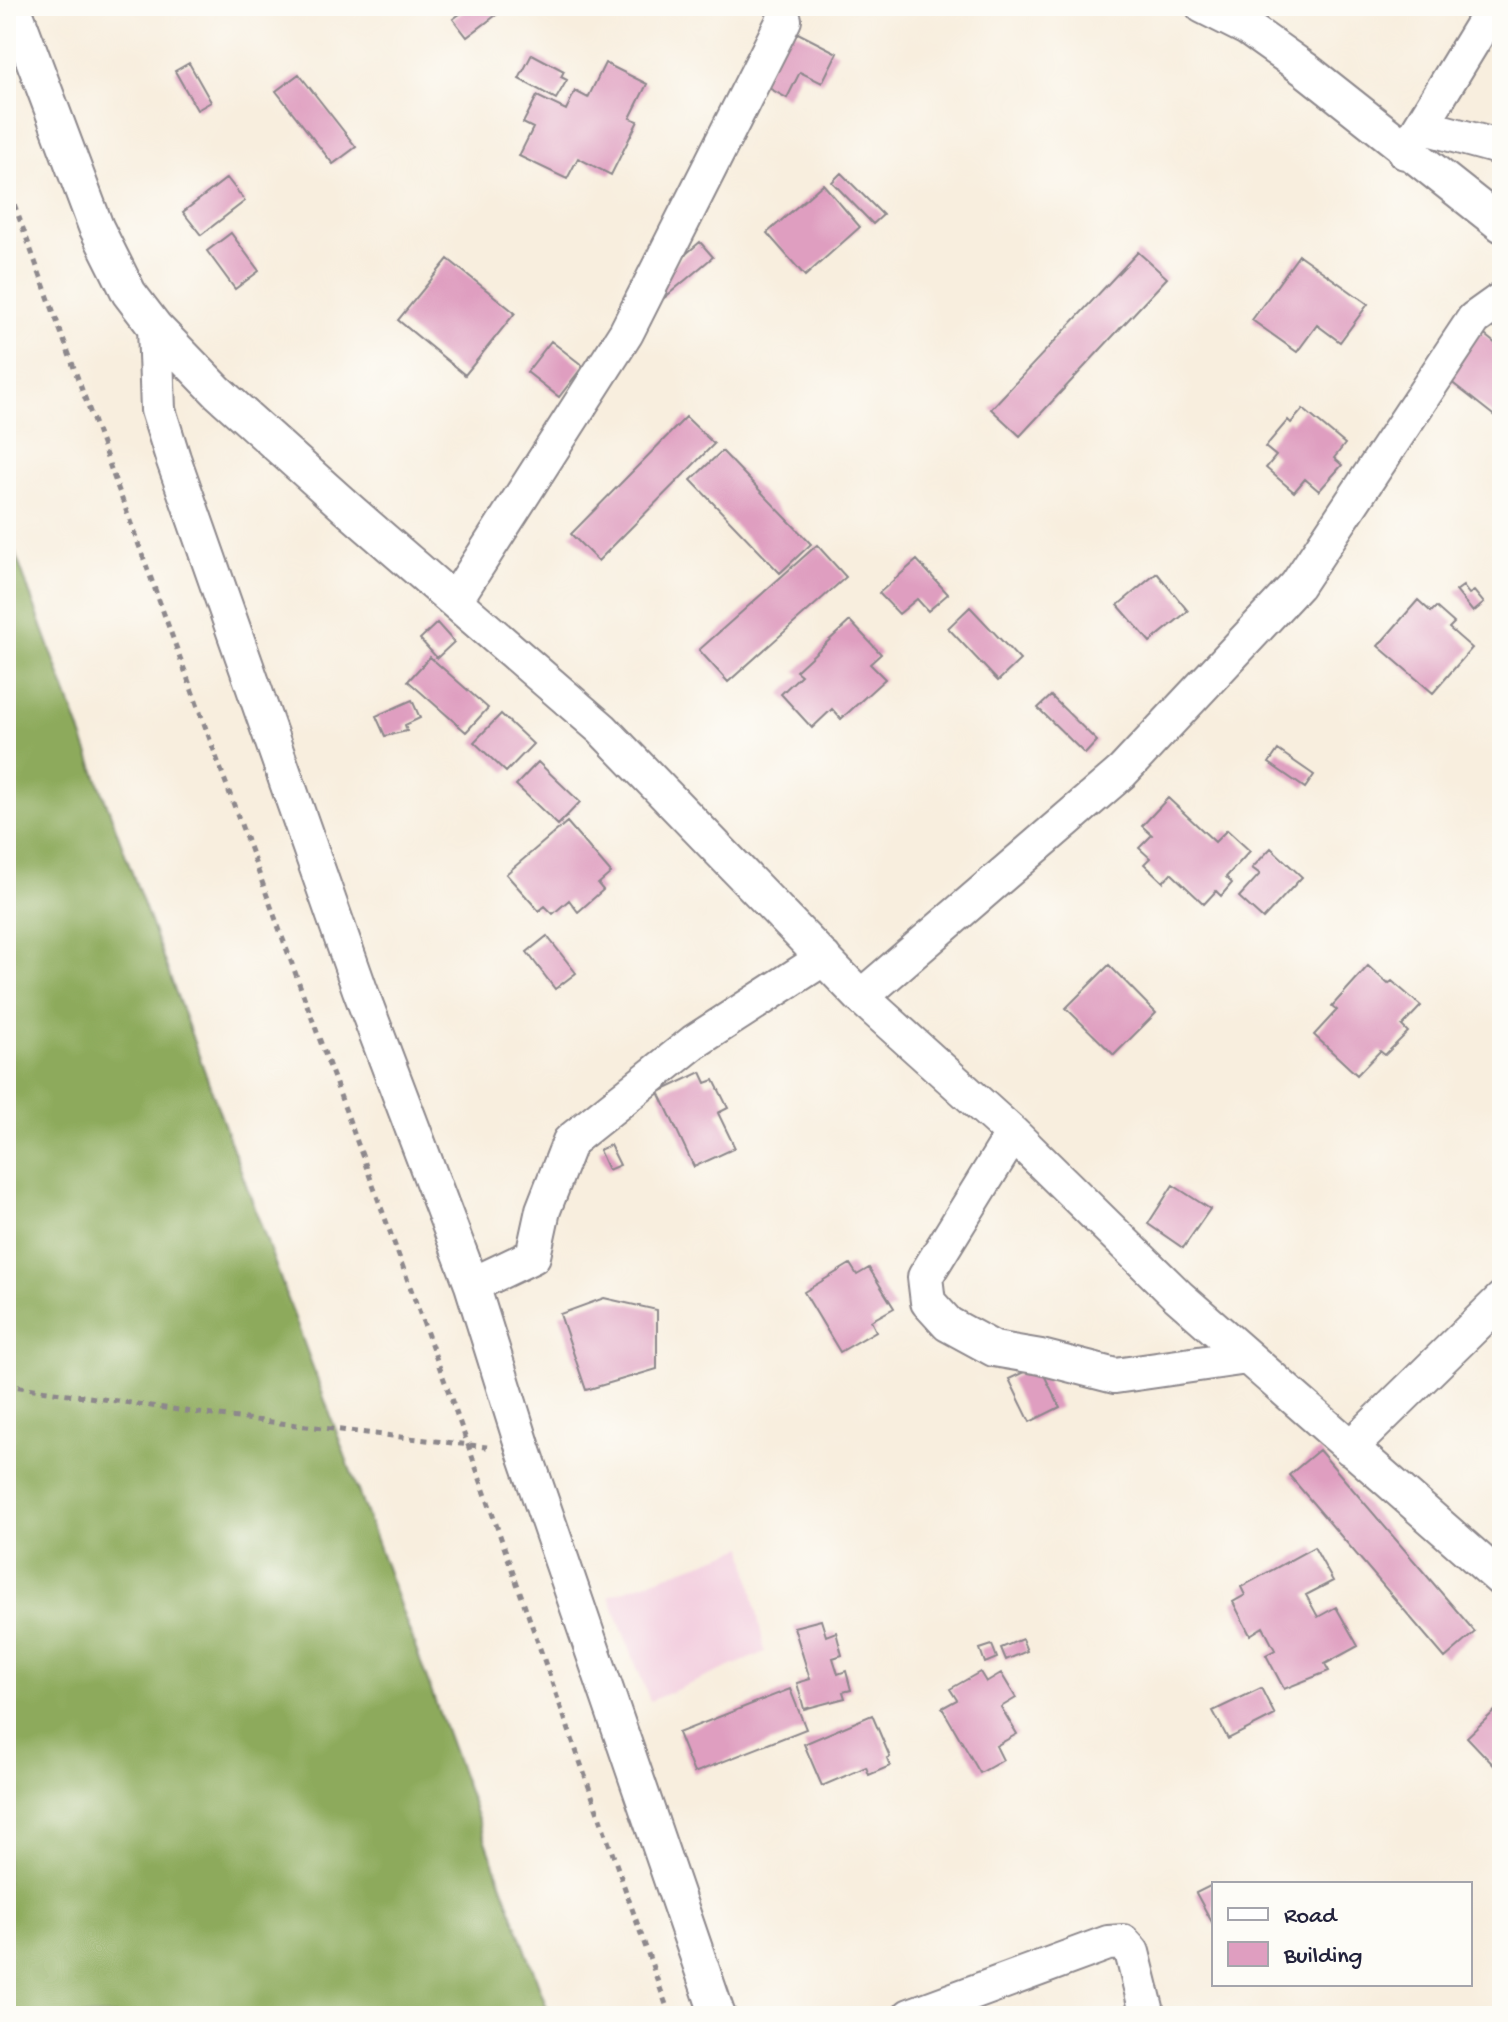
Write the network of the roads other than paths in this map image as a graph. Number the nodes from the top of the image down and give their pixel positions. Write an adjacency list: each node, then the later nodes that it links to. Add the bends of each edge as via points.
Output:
1 (13, 6): 9 (street, via 96,227 129,293)
2 (1203, 6): 5 (street, via 1247,28)
3 (1494, 6): 5 (street)
4 (784, 20): 10 (street, via 626,333)
5 (1413, 139): 6 (street); 7 (street)
6 (1502, 148)
7 (1502, 225)
8 (1502, 299): 12 (street, via 1474,319 1297,585 1122,772)
9 (155, 327): 10 (street, via 218,392); 14 (street, via 158,410 173,458 360,990)
10 (455, 600): 11 (street, via 602,729)
11 (824, 958): 12 (street); 14 (street, via 694,1042 570,1141 543,1210 533,1256)
12 (861, 997): 13 (street)
13 (1013, 1134): 16 (street); 16 (street, via 925,1277 928,1302 948,1324 994,1349 1115,1376)
14 (472, 1285): 19 (street)
15 (1502, 1299): 17 (street)
16 (1247, 1357): 17 (street)
17 (1350, 1448): 18 (street)
18 (1502, 1580)
19 (718, 2016)
20 (910, 2016): 21 (street, via 1123,1942 1132,1952)
21 (1148, 2016)

